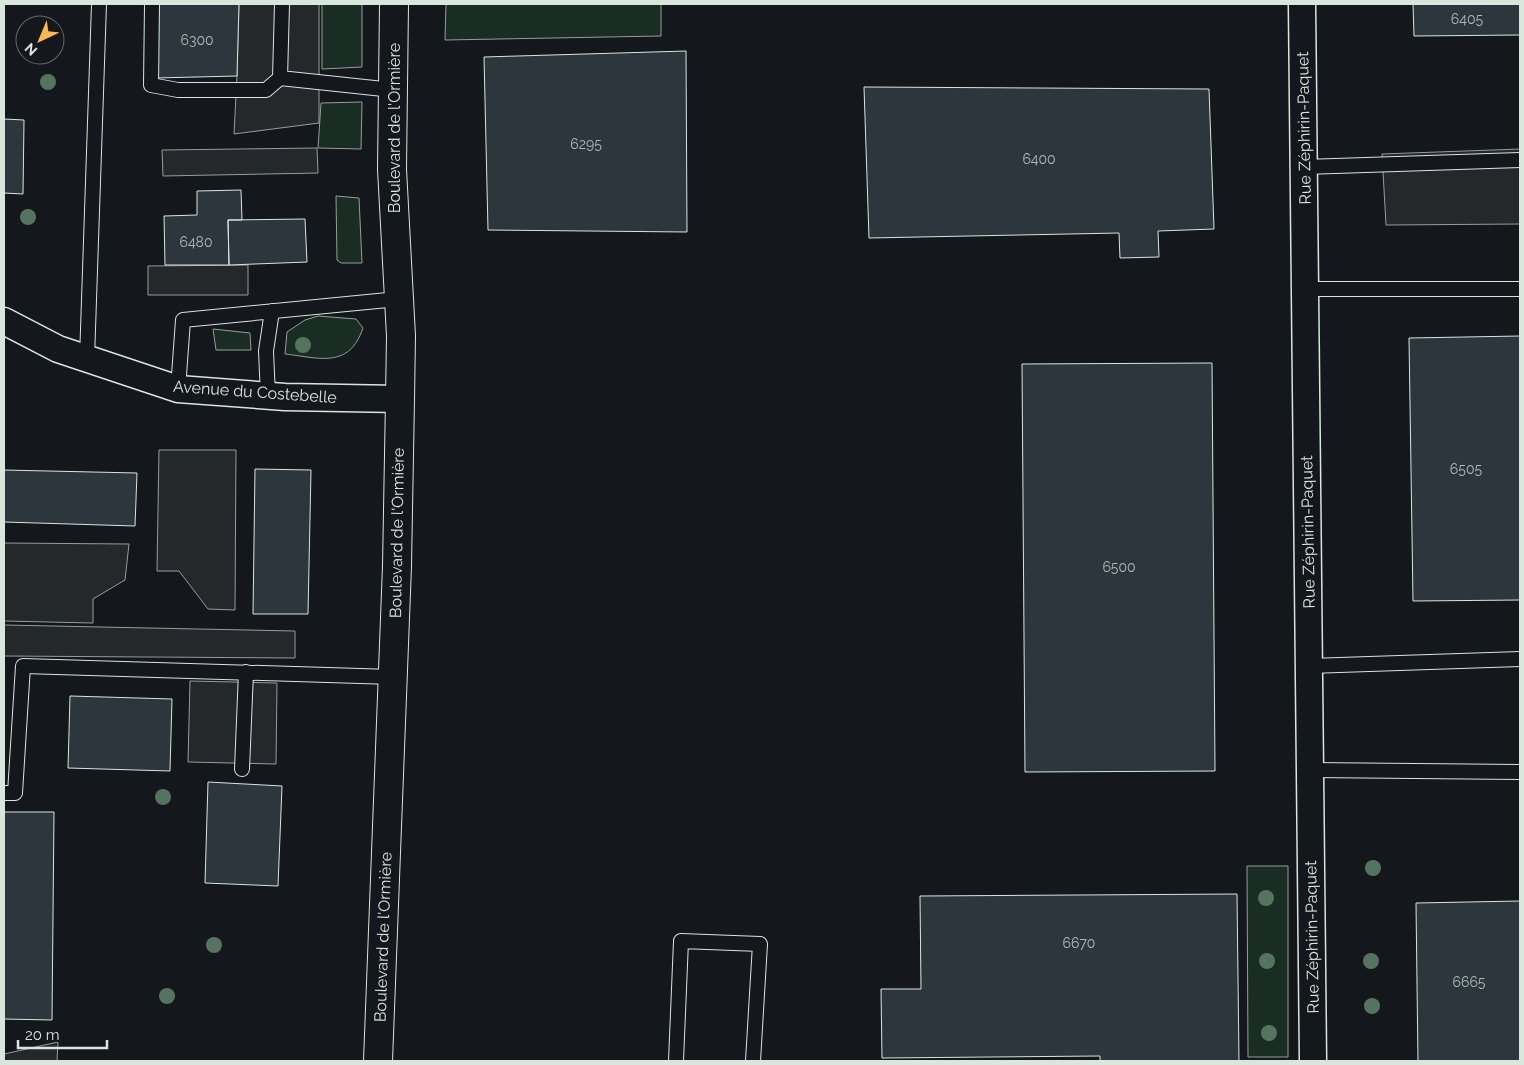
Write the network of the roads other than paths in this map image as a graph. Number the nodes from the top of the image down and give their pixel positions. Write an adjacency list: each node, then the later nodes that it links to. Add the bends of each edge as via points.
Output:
1 (99, 4): 15 (lane)
2 (152, 4): 6 (lane, via 151,85 178,90 266,90)
3 (282, 4): 6 (lane)
4 (394, 4): 7 (main road, Boulevard de l'Ormière)
5 (1302, 4): 9 (street, Rue Zéphirin-Paquet)
6 (280, 78): 7 (lane)
7 (393, 90): 12 (main road, Boulevard de l'Ormière, via 392,169)
8 (1520, 160): 9 (lane)
9 (1304, 167): 11 (street, Rue Zéphirin-Paquet)
10 (1520, 288): 11 (lane)
11 (1306, 289): 20 (street, Rue Zéphirin-Paquet)
12 (398, 299): 13 (lane); 18 (main road, Boulevard de l'Ormière)
13 (272, 311): 16 (lane, via 184,320); 17 (lane, via 266,351)
14 (4, 321): 15 (street, Avenue du Costebelle, via 58,349)
15 (87, 359): 16 (street, Avenue du Costebelle)
16 (178, 389): 17 (street, Avenue du Costebelle)
17 (268, 396): 18 (street, Avenue du Costebelle)
18 (400, 399): 22 (main road, Boulevard de l'Ormière)
19 (1520, 659): 20 (lane)
20 (1309, 666): 24 (street, Rue Zéphirin-Paquet)
21 (246, 672): 22 (lane); 23 (lane); 26 (lane, via 24,666 15,793)
22 (393, 677): 27 (main road, Boulevard de l'Ormière)
23 (242, 769)
24 (1310, 770): 25 (lane); 30 (street, Rue Zéphirin-Paquet)
25 (1520, 772)
26 (4, 793)
27 (378, 1061)
28 (676, 1061): 29 (lane, via 682,940 760,944)
29 (754, 1061)
30 (1313, 1061)

